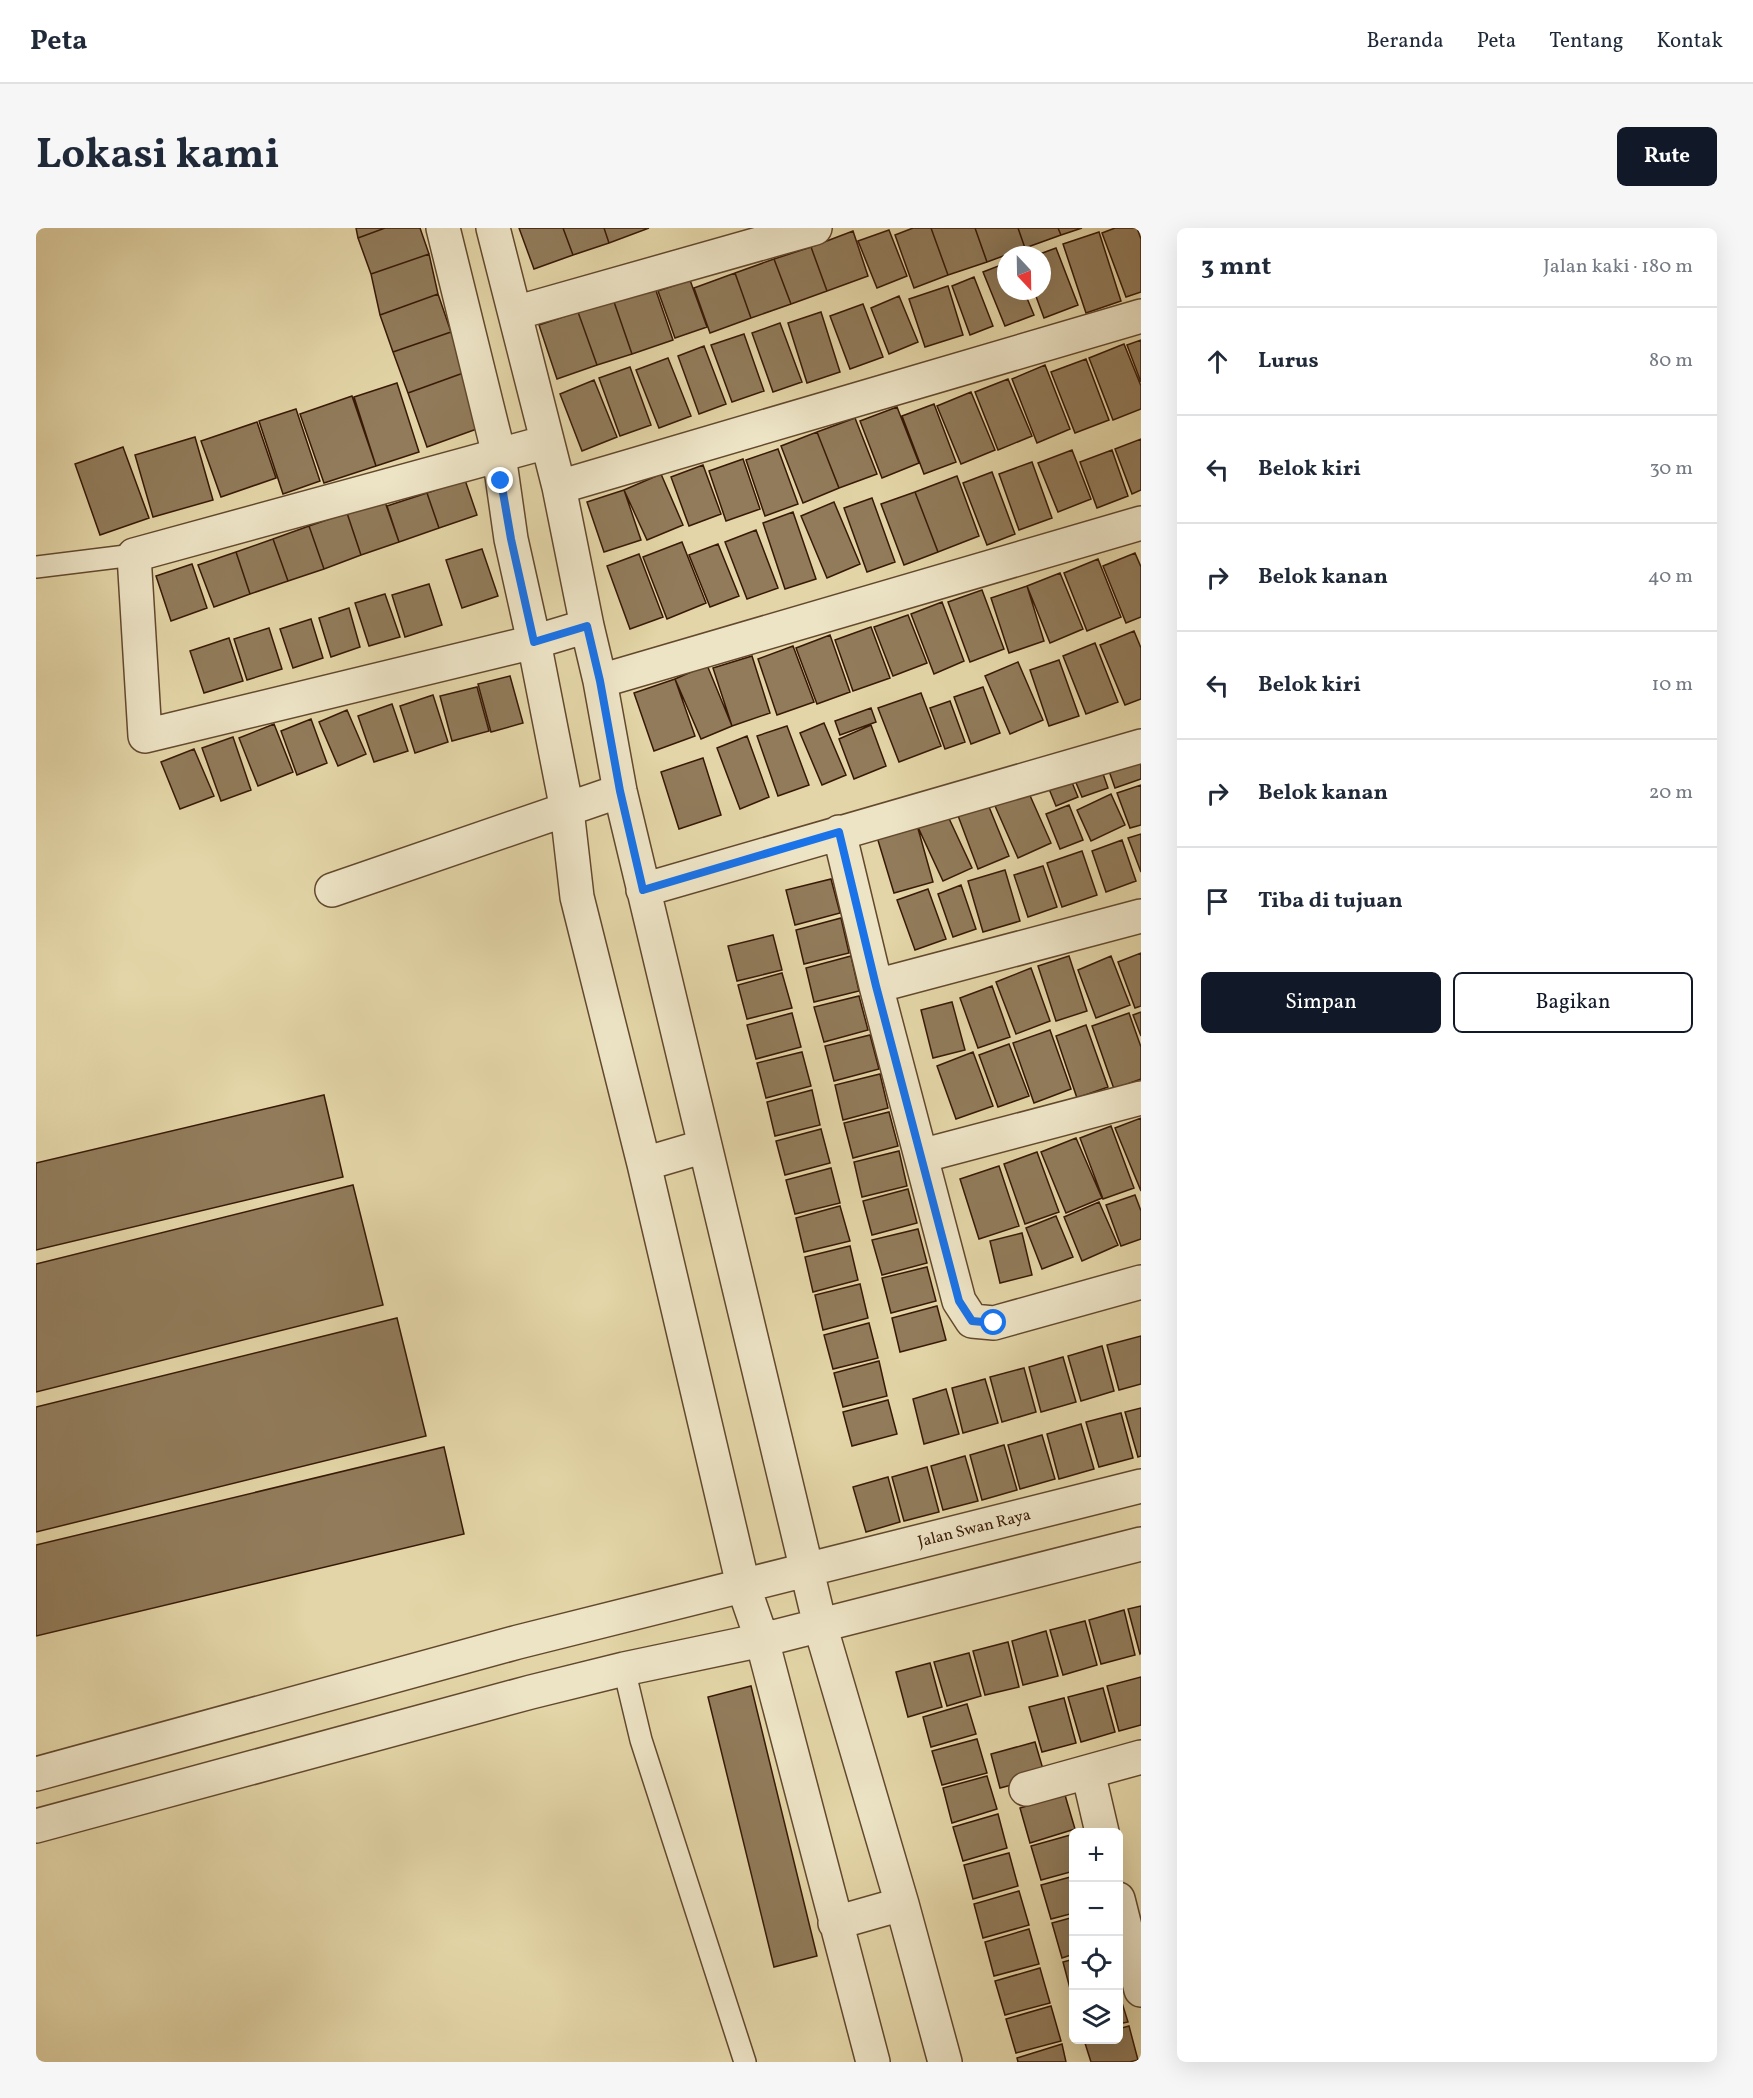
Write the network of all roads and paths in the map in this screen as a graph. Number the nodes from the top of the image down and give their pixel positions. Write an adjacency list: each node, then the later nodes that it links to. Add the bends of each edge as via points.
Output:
1 (443, 228): 7 (street)
2 (493, 228): 4 (street)
3 (815, 228): 4 (street)
4 (515, 313): 6 (street)
5 (1141, 316): 8 (street)
6 (547, 442): 7 (street); 8 (street)
7 (499, 455): 10 (street); 13 (street, via 511,539)
8 (560, 487): 12 (street)
9 (1141, 523): 14 (street)
10 (134, 555): 11 (lane); 13 (street, via 145,736)
11 (36, 567)
12 (587, 626): 13 (street); 14 (street)
13 (534, 642): 17 (street)
14 (600, 681): 16 (street)
15 (1141, 746): 18 (street)
16 (620, 791): 17 (street); 20 (street)
17 (567, 810): 19 (street); 26 (street, via 576,897)
18 (839, 832): 20 (street); 22 (street)
19 (332, 890)
20 (643, 890): 24 (street)
21 (1141, 916): 22 (street)
22 (876, 986): 25 (street)
23 (1141, 1098): 25 (street)
24 (705, 1146): 26 (street); 30 (street)
25 (921, 1156): 27 (street, via 959,1301 972,1321 994,1323)
26 (644, 1164): 31 (street)
27 (1141, 1282)
28 (1141, 1486): 30 (street, Jalan Swan Raya)
29 (1141, 1544): 32 (street)
30 (807, 1569): 31 (street, Jalan Swan Raya); 32 (street)
31 (743, 1585): 33 (street); 34 (street, Jalan Swan Raya)
32 (820, 1625): 33 (street); 43 (street)
33 (762, 1640): 35 (street); 45 (street)
34 (518, 1642): 36 (street); 39 (street, Jalan Swan Raya)
35 (624, 1669): 36 (street); 47 (lane, via 641,1740)
36 (531, 1692): 41 (street)
37 (1141, 1757): 38 (street)
38 (1088, 1772): 40 (street); 42 (street)
39 (36, 1774)
40 (1026, 1789)
41 (36, 1826)
42 (1101, 1828)
43 (902, 1904): 45 (street); 49 (street)
44 (1123, 1914): 46 (street)
45 (835, 1923): 48 (street)
46 (1139, 1974)
47 (745, 2062)
48 (873, 2062)
49 (945, 2062)

